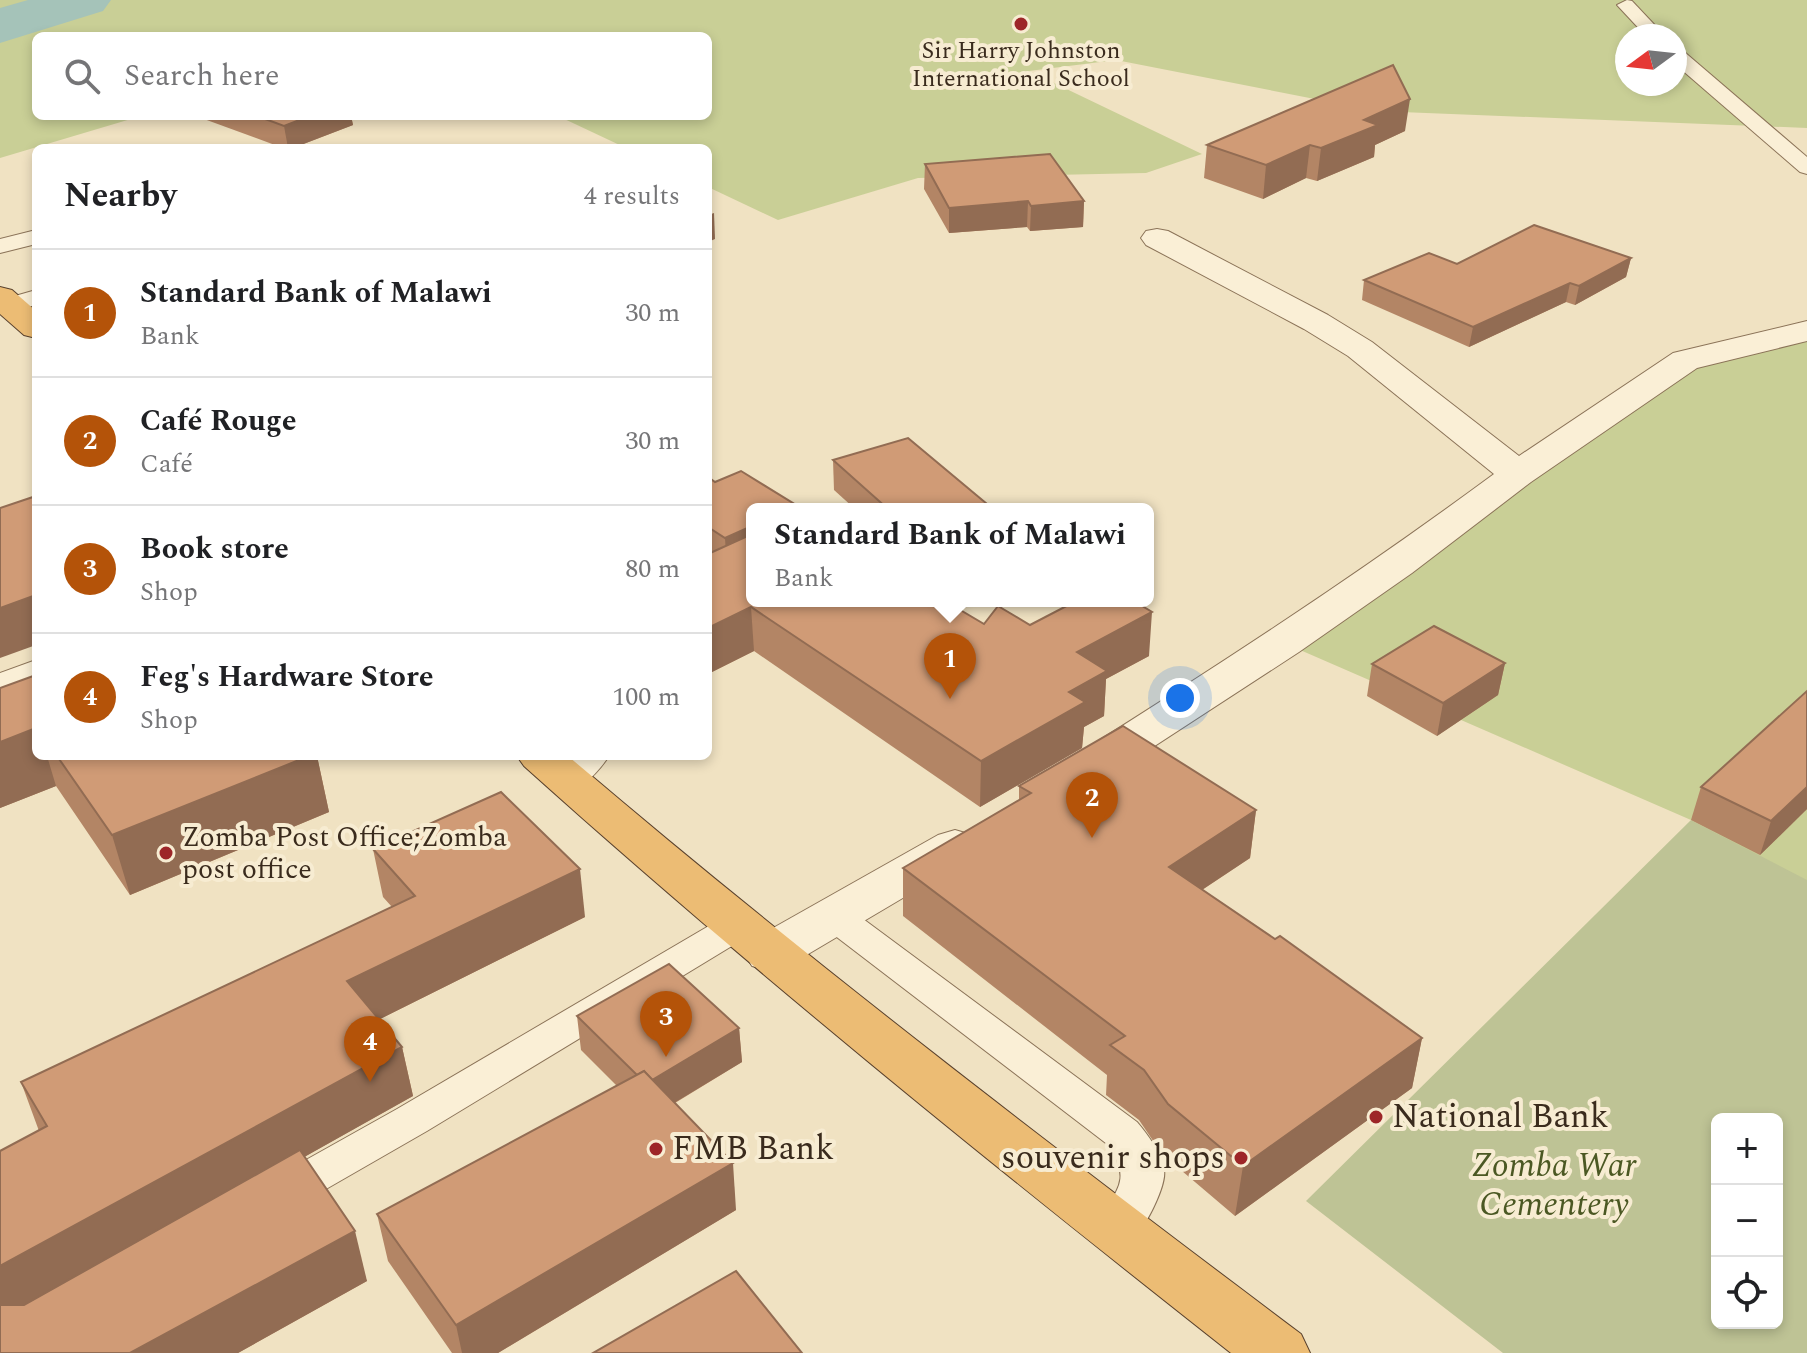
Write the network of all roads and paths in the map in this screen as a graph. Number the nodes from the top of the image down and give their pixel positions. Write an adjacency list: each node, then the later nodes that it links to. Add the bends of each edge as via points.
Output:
1 (1626, 5): 2 (lane)
2 (1644, 24)
3 (1687, 64): 4 (lane)
4 (1807, 168)
5 (32, 238): 7 (lane)
6 (1157, 238): 9 (street, via 1360,349)
7 (0, 246)
8 (1807, 331): 9 (street, via 1685,360)
9 (1518, 474): 13 (street, via 1284,643)
10 (32, 672): 11 (lane)
11 (0, 685)
12 (566, 764): 16 (highway)
13 (1051, 790)
14 (982, 831): 15 (street)
15 (834, 916): 16 (street); 18 (lane, via 1122,1133 1139,1153 1144,1172 1142,1190)
16 (753, 939): 17 (lane); 18 (highway)
17 (251, 1212)
18 (1116, 1228): 19 (highway)
19 (1278, 1353)

